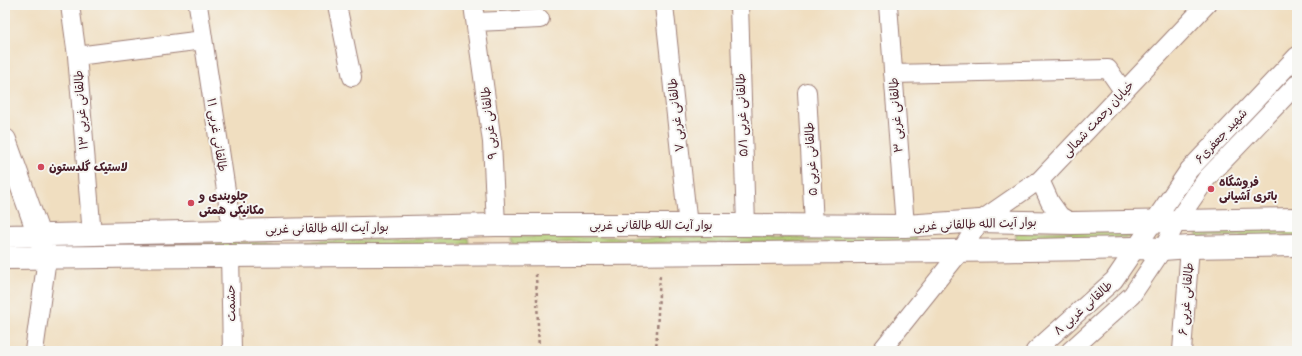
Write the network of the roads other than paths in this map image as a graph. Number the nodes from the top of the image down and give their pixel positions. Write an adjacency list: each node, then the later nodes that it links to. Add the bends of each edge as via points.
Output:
1 (70, 5): 11 (street, طالقانی غربی ۱۳)
2 (198, 5): 10 (street, طالقانی غربی ۱۱)
3 (337, 5): 14 (street)
4 (664, 5): 28 (street, طالقانی غربی ۷)
5 (739, 5): 25 (street, طالقانی غربی ۵/۱)
6 (888, 5): 13 (street, طالقانی غربی ۳)
7 (1206, 5): 17 (street, خیابان رحمت شمالی)
8 (474, 14): 9 (street); 26 (street, طالقانی غربی ۹, via 492,142)
9 (540, 19)
10 (203, 40): 11 (street); 30 (street, طالقانی غربی ۱۱)
11 (77, 56): 31 (street, طالقانی غربی ۱۳)
12 (1297, 56): 23 (street, شهید جعفری۶, via 1189,170)
13 (893, 74): 17 (street, via 1108,69); 29 (street, طالقانی غربی ۳)
14 (352, 77)
15 (1297, 84): 22 (street, شهید جعفری۶, via 1207,178)
16 (807, 92): 27 (street, طالقانی غربی ۵)
17 (1124, 92): 19 (street, خیابان رحمت شمالی)
18 (5, 140): 33 (main road)
19 (1040, 180): 21 (street, خیابان رحمت شمالی); 24 (street, via 1060,216)
20 (1297, 218): 22 (main road, بوار آیت الله طالقانی غربی)
21 (980, 221): 24 (main road, بوار آیت الله طالقانی غربی); 29 (main road, بوار آیت الله طالقانی غربی); 38 (street)
22 (1177, 221): 23 (main road, بوار آیت الله طالقانی غربی); 37 (street, طالقانی غربی ۸)
23 (1153, 222): 24 (main road, بوار آیت الله طالقانی غربی); 36 (street, طالقانی غربی ۸)
24 (1072, 223)
25 (746, 224): 27 (main road, بوار آیت الله طالقانی غربی); 28 (main road, بوار آیت الله طالقانی غربی)
26 (496, 225): 28 (main road, بوار آیت الله طالقانی غربی); 30 (main road, بوار آیت الله طالقانی غربی); 39 (main road)
27 (814, 225): 29 (main road, بوار آیت الله طالقانی غربی)
28 (688, 226)
29 (905, 226)
30 (232, 230): 31 (main road, بوار آیت الله طالقانی غربی)
31 (92, 235): 33 (main road, بوار آیت الله طالقانی غربی)
32 (5, 236): 33 (main road, بوار آیت الله طالقانی غربی)
33 (40, 236): 42 (main road)
34 (1297, 244): 35 (main road)
35 (1190, 247): 37 (main road); 48 (street, طالقانی غربی ۶)
36 (1135, 248): 37 (main road); 38 (main road); 46 (street, طالقانی غربی ۸, via 1114,280)
37 (1163, 249): 47 (street, طالقانی غربی ۸, via 1132,295)
38 (960, 252): 39 (main road); 45 (street)
39 (500, 255): 40 (main road)
40 (230, 256): 42 (main road); 44 (street, حشمت)
41 (5, 258): 42 (main road)
42 (47, 258): 43 (street)
43 (34, 351)
44 (232, 351)
45 (881, 351)
46 (1035, 351)
47 (1070, 351)
48 (1182, 351)

